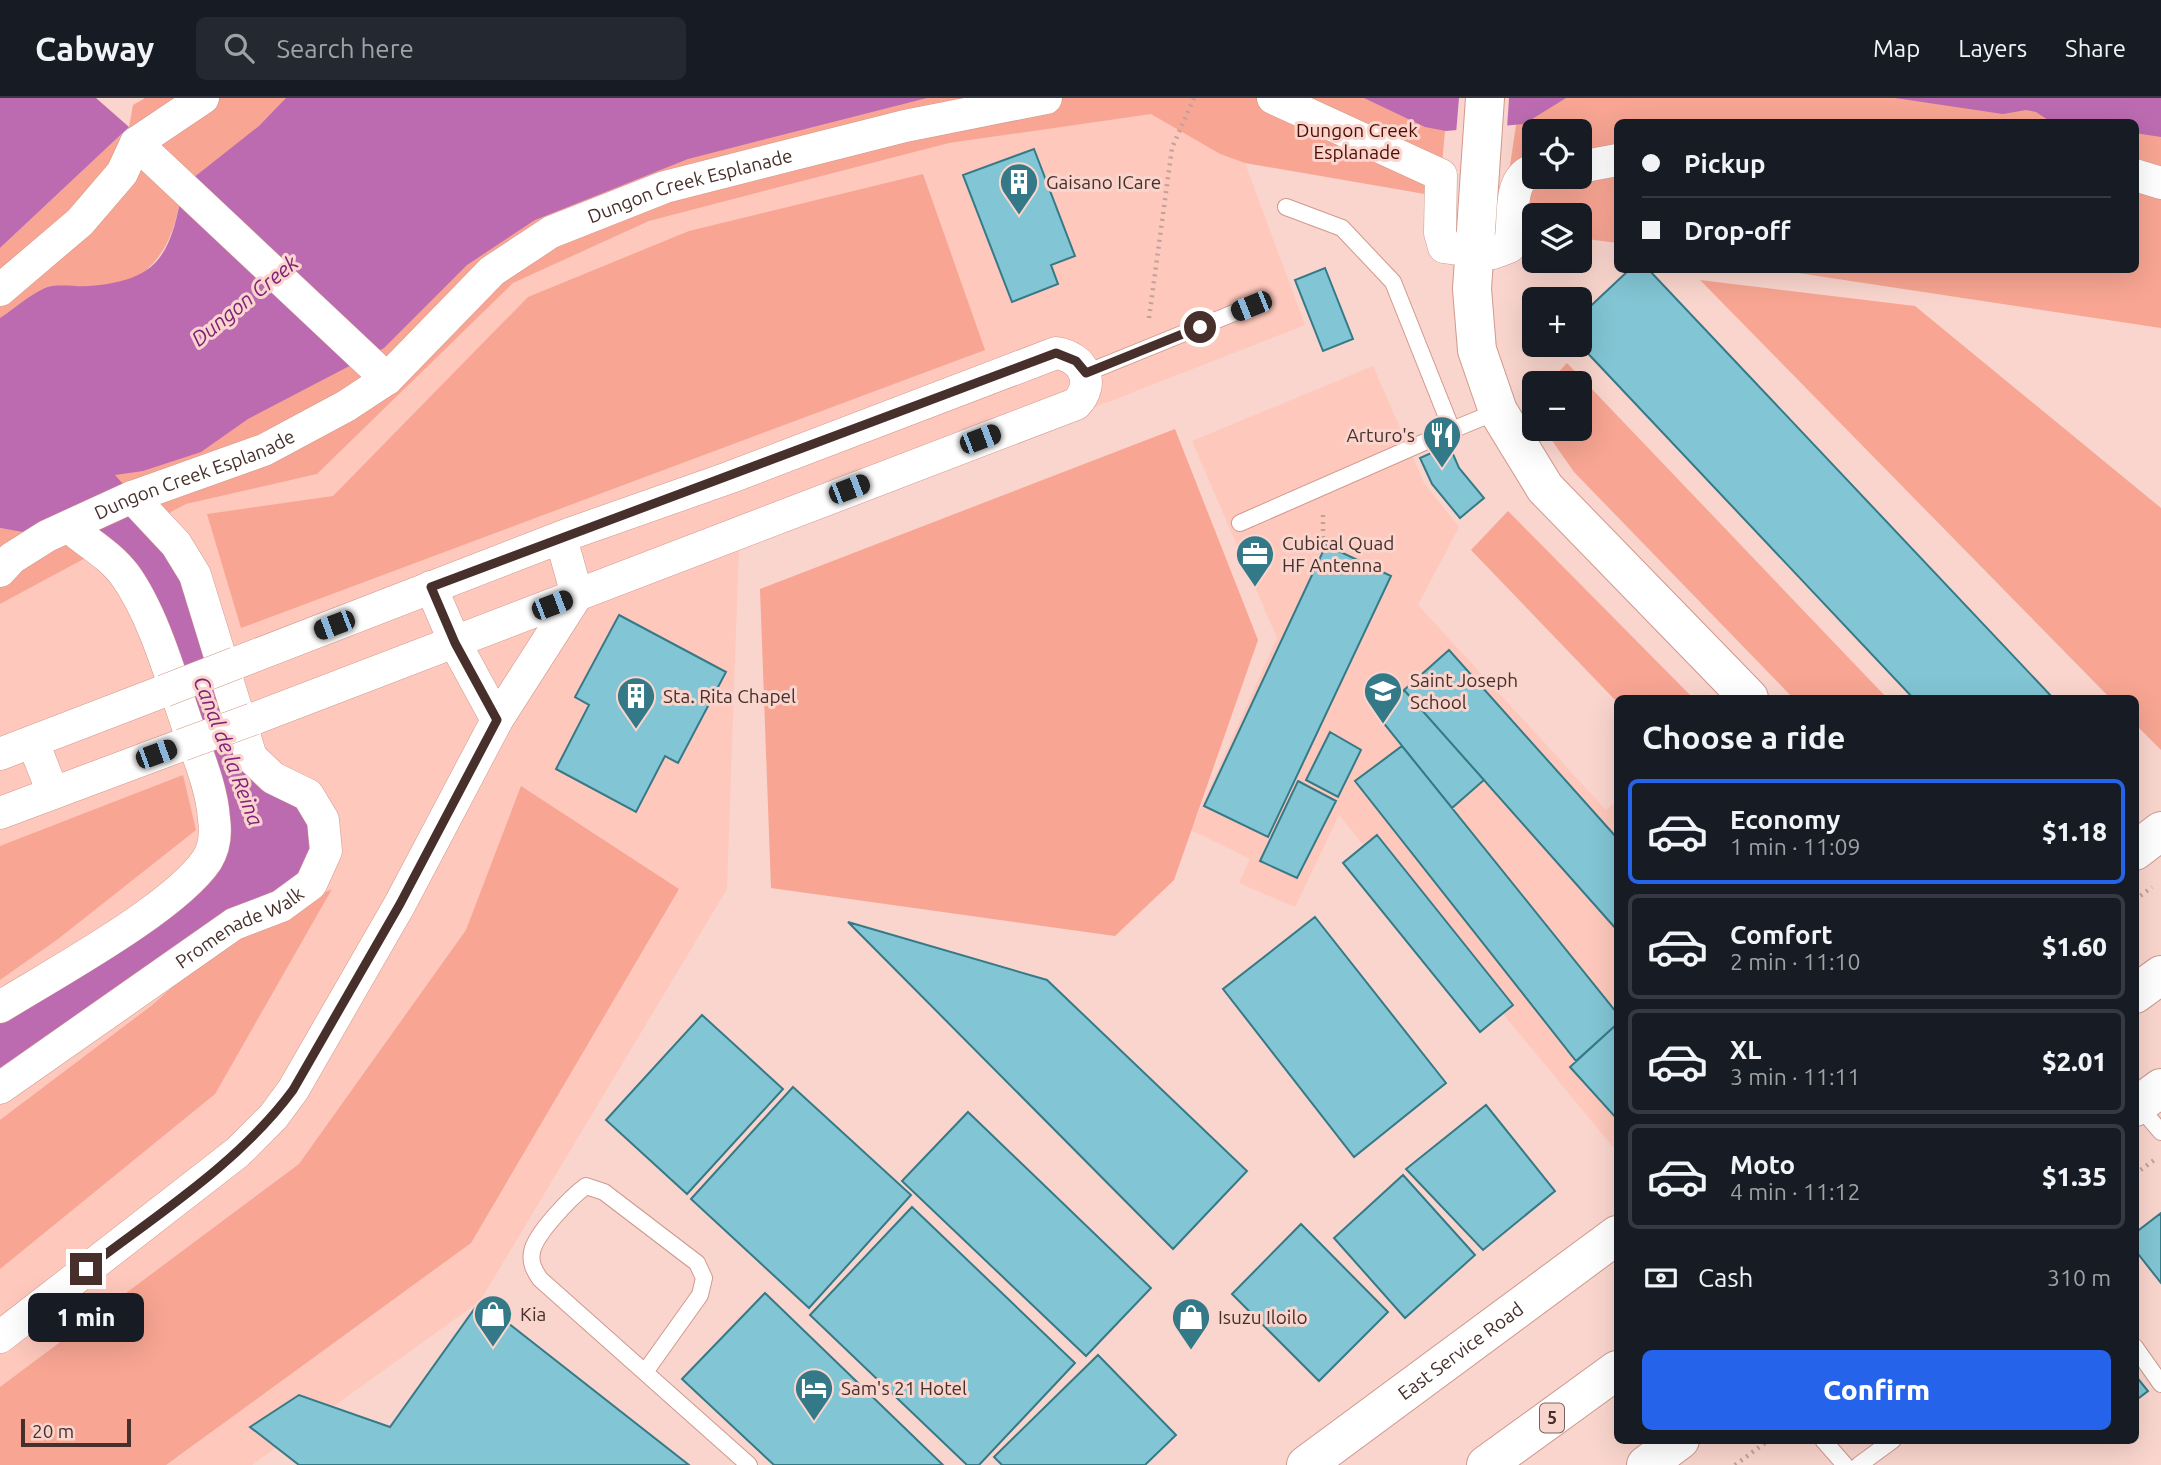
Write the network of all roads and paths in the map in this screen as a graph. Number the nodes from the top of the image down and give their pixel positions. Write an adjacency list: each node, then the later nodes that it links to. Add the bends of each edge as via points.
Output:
1 (203, 98): 6 (street)
2 (1046, 98): 18 (street, Dungon Creek Esplanade, via 905,126 665,187 551,232 492,271)
3 (1194, 98): 16 (path, via 1172,148 1149,308)
4 (1273, 98): 13 (street, via 1441,174 1444,247)
5 (1485, 98): 13 (main road)
6 (136, 142): 14 (street, via 122,173 80,222); 18 (street)
7 (1614, 161): 8 (street)
8 (1592, 165)
9 (1522, 175): 13 (street, via 1515,183 1509,247 1493,253)
10 (2139, 176): 11 (street)
11 (2161, 183)
12 (1286, 206): 20 (lane, via 1342,228 1393,282)
13 (1474, 238): 19 (main road, via 1477,351)
14 (0, 290)
15 (1251, 306): 16 (lane)
16 (1150, 347): 17 (lane)
17 (1086, 373): 25 (street, via 1076,361 1056,353); 29 (street, via 1086,389 1076,404)
18 (387, 379): 22 (street, Dungon Creek Esplanade, via 306,430)
19 (1498, 411): 20 (lane); 31 (main road, via 1545,488)
20 (1452, 430): 23 (lane)
21 (1323, 502): 26 (path)
22 (138, 503): 24 (street, Dungon Creek Esplanade); 44 (street, Promenade Walk, via 176,544 195,575 251,757 273,778 308,795 323,820 326,851 311,884 281,906 234,924)
23 (1240, 523)
24 (76, 533): 27 (street, Dungon Creek Esplanade, via 24,551); 43 (street, via 127,577 158,639 203,772 215,840 197,873 166,899)
25 (561, 538): 28 (street); 29 (street)
26 (1323, 543)
27 (0, 570)
28 (431, 587): 30 (street); 33 (street, bridge)
29 (577, 595): 30 (street); 32 (street)
30 (455, 643): 32 (street); 35 (street, bridge)
31 (1746, 695)
32 (497, 720): 48 (street, via 400,904 273,1117 238,1152)
33 (33, 741): 34 (street); 35 (street)
34 (0, 754)
35 (53, 793): 36 (street)
36 (0, 813)
37 (2161, 831): 38 (main road)
38 (2139, 848)
39 (2161, 880): 40 (path)
40 (2139, 897)
41 (2161, 975): 42 (main road)
42 (2139, 991)
43 (0, 1007)
44 (0, 1088)
45 (2161, 1156): 46 (path)
46 (2139, 1171)
47 (1614, 1237): 59 (main road, East Service Road)
48 (0, 1337)
49 (2139, 1353): 52 (lane)
50 (645, 1372): 50 (lane, via 700,1295 704,1278 697,1263 604,1192 586,1186 569,1199 532,1249 532,1265 540,1279); 58 (lane)
51 (1614, 1372): 57 (main road, 5)
52 (2161, 1384)
53 (1675, 1444): 60 (main road)
54 (1764, 1444): 61 (path)
55 (1827, 1444): 62 (lane)
56 (1887, 1444): 63 (lane)
57 (1494, 1463)
58 (749, 1465)
59 (1306, 1465)
60 (1646, 1465)
61 (1735, 1465)
62 (1845, 1465)
63 (1858, 1465)

